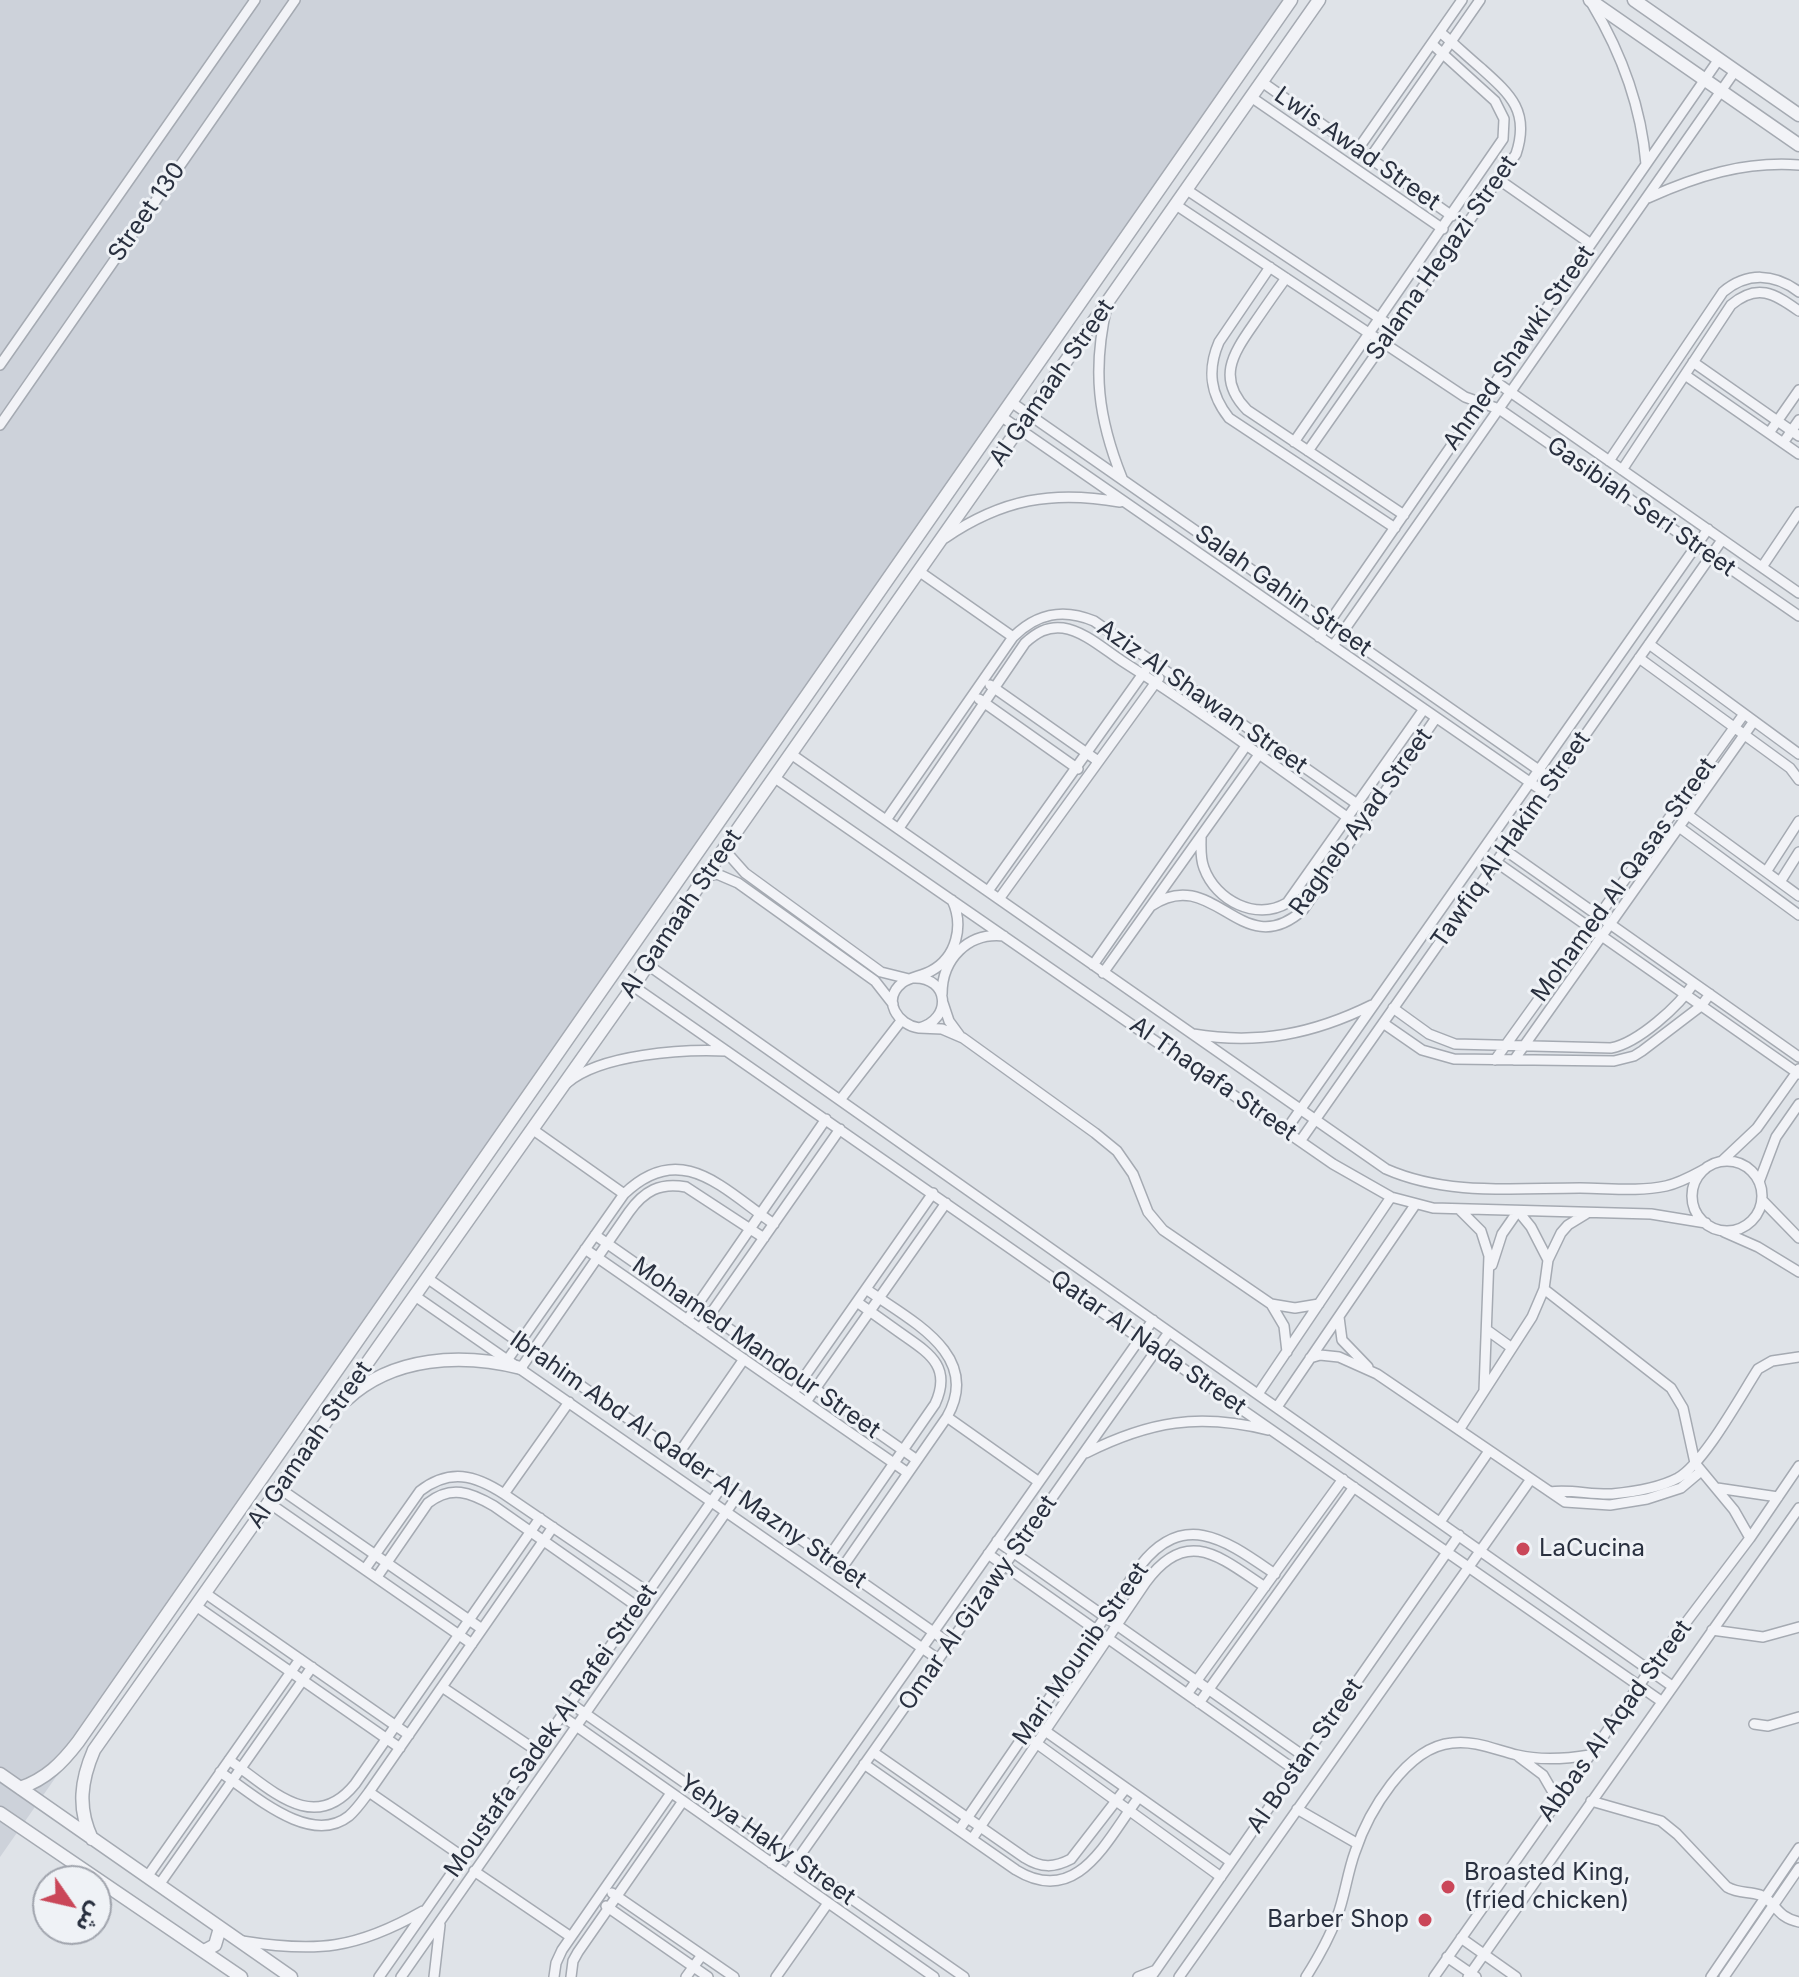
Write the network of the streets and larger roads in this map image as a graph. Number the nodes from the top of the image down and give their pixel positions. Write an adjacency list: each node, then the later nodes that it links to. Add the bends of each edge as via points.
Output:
1 (255, 0): 46 (street, Street 130)
2 (295, 0): 58 (street, Street 130)
3 (1291, 0): 51 (street, Al Gamaah Street)
4 (1319, 0): 16 (street, Al Gamaah Street)
5 (1462, 0): 9 (street)
6 (1480, 0): 10 (street)
7 (1590, 0): 15 (street); 23 (street, via 1625,68 1637,104)
8 (1634, 0): 13 (street)
9 (1440, 32): 10 (street, Salama Hegazi Street); 11 (street)
10 (1451, 41): 12 (street); 25 (street, Salama Hegazi Street, via 1507,92 1520,115 1516,154)
11 (1432, 44): 12 (street); 21 (street)
12 (1443, 53): 22 (street); 29 (street, Salama Hegazi Street, via 1495,101 1505,129 1499,148)
13 (1719, 59): 14 (street); 15 (street, Ahmed Shawki Street)
14 (1735, 71): 17 (street, Ahmed Shawki Street); 19 (street)
15 (1704, 79): 17 (street); 23 (street, Ahmed Shawki Street)
16 (1262, 82): 18 (street, Al Gamaah Street); 21 (street, Lwis Awad Street)
17 (1721, 90): 20 (street); 27 (street, Ahmed Shawki Street)
18 (1251, 97): 26 (street, Al Gamaah Street); 30 (street, Lwis Awad Street)
19 (1799, 115)
20 (1799, 145)
21 (1358, 149): 22 (street, Lwis Awad Street)
22 (1370, 158): 29 (street, Lwis Awad Street)
23 (1646, 164): 31 (street, Ahmed Shawki Street)
24 (1799, 165): 27 (street, via 1725,169)
25 (1498, 179): 31 (street); 33 (street, Salama Hegazi Street)
26 (1187, 190): 28 (street, Al Gamaah Street); 40 (street)
27 (1645, 199): 50 (street, Ahmed Shawki Street)
28 (1176, 205): 34 (street, Gasibiah Seri Street); 37 (street, Al Gamaah Street)
29 (1452, 216): 30 (street, Salama Hegazi Street)
30 (1443, 229): 32 (street, Salama Hegazi Street)
31 (1591, 244): 48 (street, Ahmed Shawki Street)
32 (1431, 246): 33 (street); 40 (street, Salama Hegazi Street)
33 (1445, 256): 42 (street, Salama Hegazi Street)
34 (1270, 267): 35 (street, Gasibiah Seri Street); 72 (street, via 1214,355 1215,395 1229,418)
35 (1286, 278): 43 (street, Gasibiah Seri Street); 62 (street, via 1237,347 1230,380 1247,410)
36 (1799, 292): 39 (street, via 1781,280 1748,278 1723,292)
37 (1108, 302): 54 (street, Al Gamaah Street); 68 (street, via 1098,373 1106,432)
38 (1799, 311): 41 (street, via 1775,295 1752,293 1731,305)
39 (1706, 315): 41 (street); 66 (street)
40 (1380, 319): 42 (street); 43 (street, Salama Hegazi Street)
41 (1719, 324): 45 (street)
42 (1394, 328): 44 (street, Salama Hegazi Street)
43 (1370, 333): 44 (street, Gasibiah Seri Street); 62 (street, Salama Hegazi Street)
44 (1384, 342): 52 (street, Gasibiah Seri Street); 64 (street, Salama Hegazi Street)
45 (1693, 362): 47 (street); 57 (street)
46 (0, 365)
47 (1685, 375): 60 (street); 67 (street)
48 (1496, 382): 50 (street, Gasibiah Seri Street); 52 (street, Ahmed Shawki Street)
49 (1799, 390): 57 (street)
50 (1511, 392): 53 (street, Ahmed Shawki Street); 66 (street, Gasibiah Seri Street)
51 (1011, 402): 54 (street, Salah Gahin Street); 55 (street, Al Gamaah Street)
52 (1481, 403): 53 (street, Gasibiah Seri Street); 71 (street, Ahmed Shawki Street)
53 (1499, 409): 76 (street, Gasibiah Seri Street); 83 (street, Ahmed Shawki Street)
54 (1030, 415): 59 (street, Al Gamaah Street); 68 (street, Salah Gahin Street)
55 (1002, 417): 59 (street, Salah Gahin Street); 133 (street, Al Gamaah Street)
56 (1799, 420): 61 (street)
57 (1778, 421): 60 (street); 61 (street)
58 (0, 425)
59 (1019, 430): 69 (street, Salah Gahin Street); 74 (street, Al Gamaah Street)
60 (1769, 433): 63 (street)
61 (1795, 433): 63 (street)
62 (1294, 442): 64 (street)
63 (1783, 443): 65 (street)
64 (1308, 451): 71 (street)
65 (1799, 454)
66 (1609, 461): 67 (street, Gasibiah Seri Street)
67 (1622, 470): 73 (street, Gasibiah Seri Street)
68 (1122, 478): 82 (street, Salah Gahin Street)
69 (1127, 503): 74 (street, via 1049,497 1011,504 975,518); 85 (street, Salah Gahin Street)
70 (1799, 512): 78 (street)
71 (1404, 515): 72 (street, Ahmed Shawki Street)
72 (1395, 528): 82 (street, Ahmed Shawki Street)
73 (1708, 529): 75 (street, Gasibiah Seri Street); 76 (street, Tawfiq Al Hakim Street)
74 (942, 540): 79 (street, Al Gamaah Street)
75 (1722, 540): 77 (street, Tawfiq Al Hakim Street); 78 (street, Gasibiah Seri Street)
76 (1696, 545): 77 (street, Gasibiah Seri Street); 112 (street, Tawfiq Al Hakim Street)
77 (1711, 555): 81 (street, Gasibiah Seri Street); 86 (street, Tawfiq Al Hakim Street)
78 (1762, 567): 80 (street, Gasibiah Seri Street)
79 (920, 572): 84 (street); 107 (street, Al Gamaah Street)
80 (1799, 593)
81 (1799, 616)
82 (1329, 623): 83 (street, Salah Gahin Street); 85 (street, Ahmed Shawki Street)
83 (1343, 633): 87 (street, Ahmed Shawki Street); 112 (street, Salah Gahin Street)
84 (1013, 637): 89 (street, Aziz Al Shawan Street, via 1036,618 1065,613 1094,621); 92 (street, Aziz Al Shawan Street)
85 (1319, 637): 87 (street, Salah Gahin Street)
86 (1649, 644): 88 (street, Tawfiq Al Hakim Street); 98 (street)
87 (1333, 646): 97 (street, Salah Gahin Street)
88 (1639, 658): 101 (street); 115 (street, Tawfiq Al Hakim Street)
89 (1152, 661): 90 (street, Aziz Al Shawan Street); 91 (street)
90 (1164, 670): 93 (street); 102 (street, Aziz Al Shawan Street)
91 (1143, 674): 93 (street, Aziz Al Shawan Street); 94 (street, Aziz Al Shawan Street, via 1079,633 1050,628 1025,643); 106 (street)
92 (983, 681): 94 (street); 95 (street, Aziz Al Shawan Street)
93 (1155, 683): 105 (street, Aziz Al Shawan Street); 110 (street)
94 (994, 688): 96 (street, Aziz Al Shawan Street); 106 (street)
95 (973, 695): 96 (street); 123 (street, Aziz Al Shawan Street)
96 (984, 702): 111 (street); 127 (street, Aziz Al Shawan Street)
97 (1424, 709): 99 (street, Salah Gahin Street); 119 (street, Ragheb Ayad Street)
98 (1744, 714): 100 (street); 101 (street, Mohamed Al Qasas Street)
99 (1436, 718): 117 (street, Salah Gahin Street); 120 (street, Ragheb Ayad Street)
100 (1754, 721): 103 (street, Mohamed Al Qasas Street); 108 (street)
101 (1734, 728): 103 (street); 144 (street, Mohamed Al Qasas Street)
102 (1255, 733): 104 (street, Aziz Al Shawan Street); 105 (street)
103 (1744, 735): 116 (street); 121 (street, Mohamed Al Qasas Street)
104 (1268, 742): 109 (street); 119 (street, Aziz Al Shawan Street)
105 (1246, 746): 109 (street, Aziz Al Shawan Street); 150 (street)
106 (1086, 753): 110 (street); 111 (street)
107 (791, 754): 114 (street, Al Gamaah Street); 123 (street, Al Thaqafa Street)
108 (1799, 754)
109 (1259, 755): 122 (street, Aziz Al Shawan Street); 128 (street)
110 (1098, 761): 113 (street)
111 (1076, 767): 113 (street); 137 (street)
112 (1539, 770): 115 (street, Salah Gahin Street); 117 (street, Tawfiq Al Hakim Street)
113 (1088, 775): 139 (street)
114 (775, 778): 129 (street, Al Gamaah Street); 141 (street, Al Thaqafa Street)
115 (1553, 780): 118 (street, Tawfiq Al Hakim Street)
116 (1799, 780)
117 (1530, 782): 118 (street, Salah Gahin Street); 158 (street, Tawfiq Al Hakim Street)
118 (1544, 792): 130 (street, Tawfiq Al Hakim Street)
119 (1358, 804): 120 (street, Aziz Al Shawan Street); 122 (street, Ragheb Ayad Street)
120 (1370, 813): 125 (street, Ragheb Ayad Street)
121 (1688, 815): 126 (street, Mohamed Al Qasas Street); 134 (street)
122 (1348, 818): 125 (street, Aziz Al Shawan Street); 128 (street, Ragheb Ayad Street, via 1295,894 1276,910 1245,907 1219,892 1203,867)
123 (886, 820): 127 (street, Al Thaqafa Street)
124 (1799, 821): 134 (street)
125 (1361, 827): 142 (street, Ragheb Ayad Street, via 1291,921 1259,927 1190,894 1163,898)
126 (1679, 827): 140 (street); 145 (street, Mohamed Al Qasas Street)
127 (899, 828): 137 (street, Al Thaqafa Street)
128 (1201, 837): 142 (street)
129 (728, 844): 135 (street, Al Gamaah Street); 152 (street, via 729,855 745,873 881,972)
130 (1505, 850): 132 (street, Tawfiq Al Hakim Street); 144 (street)
131 (1799, 852): 136 (street)
132 (1496, 862): 146 (street); 161 (street, Tawfiq Al Hakim Street)
133 (687, 868): 135 (street); 324 (street, Al Gamaah Street)
134 (1766, 872): 136 (street)
135 (703, 879): 149 (street, Al Gamaah Street); 159 (street, via 717,874 738,883 875,981)
136 (1783, 884): 138 (street); 140 (street)
137 (988, 891): 139 (street, Al Thaqafa Street)
138 (1799, 896)
139 (999, 899): 150 (street, Al Thaqafa Street)
140 (1778, 899): 143 (street)
141 (952, 900): 147 (street, Al Thaqafa Street); 152 (street, via 958,924 953,948 937,968)
142 (1151, 906): 151 (street)
143 (1799, 915)
144 (1599, 916): 145 (street); 146 (street, Mohamed Al Qasas Street)
145 (1610, 924): 148 (street, Mohamed Al Qasas Street); 153 (street)
146 (1590, 928): 148 (street); 167 (street, Mohamed Al Qasas Street)
147 (1005, 936): 157 (street, via 985,937 961,948 945,971); 182 (street, Al Thaqafa Street)
148 (1602, 936): 156 (street); 168 (street, Mohamed Al Qasas Street)
149 (648, 965): 154 (street, Al Gamaah Street); 175 (street, Qatar Al Nada Street)
150 (1093, 965): 151 (street, Al Thaqafa Street)
151 (1103, 973): 165 (street, Al Thaqafa Street)
152 (911, 978): 157 (street, via 932,982); 159 (street, via 897,989)
153 (1694, 983): 155 (street); 156 (street)
154 (633, 986): 169 (street, Qatar Al Nada Street); 174 (street, Al Gamaah Street)
155 (1710, 994): 160 (street); 170 (street)
156 (1686, 995): 160 (street); 168 (street, via 1627,1044)
157 (942, 999): 164 (street, via 937,1019); 166 (street, via 949,1021)
158 (1375, 1003): 165 (street, via 1284,1037 1220,1039); 177 (street, Tawfiq Al Hakim Street)
159 (893, 1004): 162 (street)
160 (1701, 1006): 172 (street, via 1625,1059); 173 (street)
161 (1393, 1008): 163 (street, Tawfiq Al Hakim Street); 167 (street, via 1442,1041)
162 (901, 1021): 164 (street); 175 (street)
163 (1383, 1023): 171 (street, via 1432,1054); 179 (street, Tawfiq Al Hakim Street)
164 (919, 1028): 166 (street, via 942,1029)
165 (1188, 1033): 177 (street, Al Thaqafa Street)
166 (963, 1038): 216 (street, via 1117,1151 1163,1230)
167 (1505, 1046): 168 (street); 171 (street, Mohamed Al Qasas Street)
168 (1523, 1046): 172 (street, Mohamed Al Qasas Street)
169 (728, 1051): 174 (street, via 673,1051 629,1059 571,1080); 178 (street, Qatar Al Nada Street)
170 (1799, 1057)
171 (1495, 1060): 172 (street)
172 (1514, 1060)
173 (1798, 1072): 184 (street, via 1757,1128)
174 (559, 1091): 180 (street, Al Gamaah Street)
175 (840, 1100): 223 (street, Qatar Al Nada Street)
176 (1799, 1104): 186 (street, via 1776,1137)
177 (1300, 1110): 179 (street, Al Thaqafa Street); 182 (street, Tawfiq Al Hakim Street)
178 (826, 1119): 181 (street, Qatar Al Nada Street); 196 (street)
179 (1315, 1121): 183 (street, Tawfiq Al Hakim Street); 185 (street, Al Thaqafa Street, via 1386,1169 1442,1186 1647,1188 1678,1183)
180 (532, 1129): 188 (street); 210 (street, Al Gamaah Street)
181 (840, 1129): 187 (street, Qatar Al Nada Street); 198 (street)
182 (1286, 1130): 183 (street, Al Thaqafa Street)
183 (1301, 1140): 189 (street, Al Thaqafa Street)
184 (1721, 1162): 185 (street); 186 (street, via 1740,1163)
185 (1705, 1169): 197 (street, via 1693,1195)
186 (1759, 1182): 190 (street)
187 (933, 1193): 191 (street, Qatar Al Nada Street); 211 (street)
188 (624, 1194): 196 (street, via 646,1176 676,1169 705,1177); 201 (street)
189 (1391, 1197): 192 (street, Al Thaqafa Street); 217 (street)
190 (1762, 1200): 200 (street, via 1746,1225); 203 (street)
191 (946, 1203): 214 (street); 227 (street, Qatar Al Nada Street)
192 (1415, 1205): 193 (street, Al Thaqafa Street); 221 (street)
193 (1459, 1209): 194 (street, Al Thaqafa Street); 208 (street, via 1484,1237)
194 (1518, 1211): 195 (street, Al Thaqafa Street); 207 (street); 208 (street, via 1499,1241)
195 (1588, 1213): 197 (street, Al Thaqafa Street, via 1665,1215); 207 (street, via 1561,1233)
196 (760, 1215): 198 (street); 199 (street)
197 (1706, 1223): 200 (street)
198 (774, 1224): 202 (street)
199 (750, 1228): 202 (street); 204 (street, via 698,1193 659,1186 637,1201); 218 (street)
200 (1717, 1229): 209 (street)
201 (595, 1235): 204 (street, Mohamed Mandour Street); 205 (street)
202 (764, 1238): 220 (street)
203 (1799, 1238)
204 (607, 1244): 206 (street); 218 (street, Mohamed Mandour Street)
205 (585, 1249): 206 (street, Mohamed Mandour Street); 228 (street)
206 (597, 1257): 222 (street, Mohamed Mandour Street); 231 (street)
207 (1548, 1260): 212 (street)
208 (1490, 1272): 225 (street)
209 (1799, 1272)
210 (427, 1278): 213 (street, Al Gamaah Street); 228 (street, Ibrahim Abd Al Qader Al Mazny Street)
211 (866, 1289): 214 (street); 215 (street)
212 (1544, 1289): 229 (street); 258 (street, via 1671,1388 1683,1408)
213 (415, 1296): 235 (street, Ibrahim Abd Al Qader Al Mazny Street); 247 (street, Al Gamaah Street)
214 (879, 1298): 219 (street); 248 (street, via 939,1342 952,1361 957,1384)
215 (857, 1302): 219 (street); 239 (street)
216 (1271, 1304): 217 (street); 232 (street, via 1284,1326)
217 (1319, 1304): 232 (street)
218 (696, 1306): 220 (street, Mohamed Mandour Street); 222 (street)
219 (870, 1311): 240 (street); 251 (street, via 925,1350 939,1369 940,1393)
220 (710, 1315): 224 (street); 239 (street, Mohamed Mandour Street)
221 (1339, 1317): 234 (street); 238 (street, via 1342,1340)
222 (687, 1320): 224 (street, Mohamed Mandour Street)
223 (1153, 1320): 226 (street, Qatar Al Nada Street); 227 (street, Omar Al Gizawy Street)
224 (700, 1329): 236 (street, Mohamed Mandour Street)
225 (1487, 1330): 229 (street); 241 (street)
226 (1169, 1332): 230 (street, Omar Al Gizawy Street); 243 (street, Qatar Al Nada Street)
227 (1140, 1338): 230 (street, Qatar Al Nada Street); 262 (street, Omar Al Gizawy Street)
228 (520, 1342): 231 (street, Ibrahim Abd Al Qader Al Mazny Street); 235 (street)
229 (1512, 1348): 241 (street)
230 (1157, 1349): 250 (street, Qatar Al Nada Street); 254 (street, Omar Al Gizawy Street)
231 (533, 1351): 237 (street); 253 (street, Ibrahim Abd Al Qader Al Mazny Street)
232 (1287, 1352): 243 (street)
233 (1799, 1357): 258 (street, via 1758,1369)
234 (1310, 1358): 238 (street, via 1339,1357); 246 (street)
235 (508, 1359): 237 (street, Ibrahim Abd Al Qader Al Mazny Street)
236 (744, 1359): 242 (street, Mohamed Mandour Street); 253 (street)
237 (521, 1368): 244 (street, Ibrahim Abd Al Qader Al Mazny Street); 247 (street, via 456,1358 418,1363 365,1385)
238 (1377, 1374): 249 (street)
239 (802, 1380): 240 (street, Mohamed Mandour Street); 242 (street)
240 (815, 1389): 245 (street); 251 (street, Mohamed Mandour Street)
241 (1484, 1392): 249 (street)
242 (793, 1393): 245 (street, Mohamed Mandour Street)
243 (1258, 1394): 246 (street, Qatar Al Nada Street)
244 (569, 1402): 267 (street); 270 (street, Ibrahim Abd Al Qader Al Mazny Street)
245 (806, 1402): 256 (street, Mohamed Mandour Street)
246 (1277, 1407): 275 (street, Qatar Al Nada Street)
247 (330, 1416): 265 (street, Al Gamaah Street)
248 (947, 1417): 255 (street); 262 (street)
249 (1459, 1430): 252 (street)
250 (1275, 1432): 254 (street, via 1205,1420 1164,1423); 260 (street, Qatar Al Nada Street)
251 (903, 1450): 255 (street, Mohamed Mandour Street); 256 (street)
252 (1489, 1451): 261 (street); 275 (street)
253 (679, 1453): 263 (street, Ibrahim Abd Al Qader Al Mazny Street)
254 (1083, 1454): 283 (street, Omar Al Gizawy Street)
255 (917, 1460): 259 (street)
256 (894, 1463): 259 (street, Mohamed Mandour Street); 287 (street)
257 (1799, 1466): 269 (street, Abbas Al Aqad Street)
258 (1698, 1468): 261 (street, via 1681,1488 1628,1503 1559,1501); 266 (street)
259 (908, 1473): 291 (street)
260 (1343, 1479): 264 (street, Qatar Al Nada Street); 293 (street)
261 (1531, 1479): 282 (street, Al Bostan Street)
262 (1039, 1482): 281 (street, Omar Al Gizawy Street)
263 (723, 1485): 268 (street, Ibrahim Abd Al Qader Al Mazny Street); 270 (street, Moustafa Sadek Al Rafei Street)
264 (1354, 1487): 284 (street, Qatar Al Nada Street); 323 (street)
265 (279, 1488): 271 (street, Al Gamaah Street); 285 (street)
266 (1717, 1488): 269 (street); 279 (street)
267 (504, 1494): 274 (street); 285 (street, via 473,1477 432,1482 410,1503)
268 (738, 1495): 273 (street, Moustafa Sadek Al Rafei Street); 287 (street, Ibrahim Abd Al Qader Al Mazny Street)
269 (1778, 1497): 279 (street, Abbas Al Aqad Street)
270 (712, 1501): 273 (street, Ibrahim Abd Al Qader Al Mazny Street); 296 (street, Moustafa Sadek Al Rafei Street)
271 (269, 1503): 292 (street); 297 (street, Al Gamaah Street)
272 (1799, 1508): 305 (street, Abbas Al Aqad Street)
273 (726, 1511): 312 (street, Ibrahim Abd Al Qader Al Mazny Street); 330 (street, Moustafa Sadek Al Rafei Street)
274 (540, 1518): 276 (street); 277 (street)
275 (1440, 1522): 278 (street, Qatar Al Nada Street)
276 (553, 1527): 280 (street); 296 (street)
277 (531, 1532): 280 (street); 288 (street, via 468,1492 447,1492 428,1503); 301 (street)
278 (1459, 1535): 282 (street, Qatar Al Nada Street); 284 (street, Al Bostan Street)
279 (1750, 1538): 316 (street, Abbas Al Aqad Street)
280 (543, 1540): 299 (street); 304 (street)
281 (997, 1541): 283 (street); 286 (street, Omar Al Gizawy Street)
282 (1480, 1550): 290 (street, Al Bostan Street); 316 (street, Qatar Al Nada Street)
283 (1013, 1552): 289 (street, Omar Al Gizawy Street); 300 (street)
284 (1448, 1552): 290 (street, Qatar Al Nada Street); 347 (street, Al Bostan Street)
285 (375, 1553): 288 (street); 292 (street)
286 (988, 1554): 289 (street); 307 (street, Omar Al Gizawy Street)
287 (828, 1558): 291 (street, Ibrahim Abd Al Qader Al Mazny Street)
288 (387, 1562): 294 (street); 301 (street)
289 (1004, 1565): 306 (street); 310 (street, Omar Al Gizawy Street)
290 (1468, 1566): 320 (street, Qatar Al Nada Street); 364 (street, Al Bostan Street)
291 (842, 1568): 307 (street, Ibrahim Abd Al Qader Al Mazny Street)
292 (365, 1569): 294 (street)
293 (1275, 1574): 295 (street); 300 (street, Mari Mounib Street, via 1223,1540 1185,1535 1150,1553)
294 (377, 1577): 308 (street)
295 (1265, 1587): 302 (street, Mari Mounib Street, via 1209,1552 1184,1551 1155,1571); 319 (street)
296 (648, 1592): 299 (street, Moustafa Sadek Al Rafei Street)
297 (205, 1593): 298 (street, Al Gamaah Street); 313 (street)
298 (196, 1606): 317 (street); 329 (street, Al Gamaah Street)
299 (638, 1607): 327 (street, Moustafa Sadek Al Rafei Street)
300 (1106, 1617): 302 (street); 306 (street, Mari Mounib Street)
301 (469, 1620): 304 (street); 308 (street)
302 (1118, 1626): 309 (street, Mari Mounib Street); 319 (street)
303 (1799, 1627): 305 (street, via 1763,1637)
304 (482, 1629): 311 (street)
305 (1712, 1630): 321 (street, Abbas Al Aqad Street)
306 (1097, 1631): 309 (street); 333 (street, Mari Mounib Street)
307 (933, 1632): 310 (street, Ibrahim Abd Al Qader Al Mazny Street); 312 (street, Omar Al Gizawy Street)
308 (459, 1635): 311 (street); 335 (street)
309 (1109, 1639): 325 (street); 337 (street, Mari Mounib Street)
310 (949, 1643): 314 (street, Omar Al Gizawy Street)
311 (472, 1644): 322 (street)
312 (922, 1648): 314 (street, Ibrahim Abd Al Qader Al Mazny Street); 374 (street, Omar Al Gizawy Street)
313 (300, 1659): 315 (street); 317 (street)
314 (938, 1659): 344 (street, Omar Al Gizawy Street)
315 (312, 1667): 318 (street); 335 (street)
316 (1650, 1670): 320 (street, Abbas Al Aqad Street); 321 (street, Qatar Al Nada Street)
317 (291, 1672): 318 (street); 348 (street)
318 (303, 1680): 340 (street); 350 (street)
319 (1197, 1681): 323 (street); 325 (street)
320 (1639, 1686): 326 (street, Qatar Al Nada Street); 346 (street, Abbas Al Aqad Street)
321 (1672, 1686): 326 (street, Abbas Al Aqad Street)
322 (442, 1687): 338 (street); 343 (street)
323 (1209, 1689): 328 (street); 347 (street)
324 (113, 1692): 329 (street); 355 (street, Al Gamaah Street, via 59,1766)
325 (1187, 1694): 328 (street)
326 (1661, 1701): 363 (street, Abbas Al Aqad Street)
327 (570, 1703): 330 (street, Yehya Haky Street); 331 (street, Moustafa Sadek Al Rafei Street)
328 (1199, 1703): 351 (street)
329 (127, 1704): 370 (street, Al Gamaah Street, via 87,1767 81,1804)
330 (585, 1714): 336 (street, Moustafa Sadek Al Rafei Street); 374 (street, Yehya Haky Street)
331 (562, 1716): 336 (street, Yehya Haky Street); 343 (street, Moustafa Sadek Al Rafei Street)
332 (1799, 1717): 334 (street, via 1768,1726)
333 (1034, 1722): 337 (street); 339 (street, Mari Mounib Street)
334 (1754, 1724)
335 (396, 1726): 338 (street); 340 (street)
336 (576, 1726): 358 (street, Yehya Haky Street); 380 (street, Moustafa Sadek Al Rafei Street)
337 (1046, 1731): 341 (street, Mari Mounib Street); 356 (street)
338 (409, 1735): 342 (street)
339 (1025, 1735): 341 (street); 367 (street, Mari Mounib Street)
340 (387, 1739): 342 (street); 350 (street, via 346,1795 326,1807 302,1807)
341 (1037, 1744): 361 (street); 368 (street, Mari Mounib Street)
342 (400, 1748): 357 (street)
343 (537, 1751): 375 (street, Moustafa Sadek Al Rafei Street)
344 (873, 1752): 349 (street, Omar Al Gizawy Street); 367 (street)
345 (1516, 1755): 346 (street); 362 (street, via 1543,1775); 372 (street, via 1470,1743 1431,1748 1401,1772)
346 (1590, 1755): 362 (street, Abbas Al Aqad Street)
347 (1305, 1757): 351 (street, Al Bostan Street)
348 (229, 1760): 350 (street); 352 (street)
349 (864, 1764): 369 (street); 376 (street, Omar Al Gizawy Street)
350 (241, 1769): 354 (street)
351 (1295, 1770): 377 (street, Al Bostan Street)
352 (220, 1772): 354 (street); 382 (street)
353 (0, 1774): 355 (street)
354 (233, 1781): 357 (street, via 308,1825 349,1816); 384 (street)
355 (20, 1788): 370 (street)
356 (1126, 1788): 359 (street); 361 (street)
357 (369, 1792): 375 (street)
358 (671, 1793): 360 (street, Yehya Haky Street); 385 (street)
359 (1139, 1797): 365 (street); 377 (street)
360 (683, 1801): 378 (street, Yehya Haky Street); 386 (street)
361 (1116, 1801): 365 (street); 368 (street, via 1080,1850 1060,1865 1036,1864)
362 (1558, 1801): 396 (street, Abbas Al Aqad Street)
363 (1591, 1801): 388 (street, via 1661,1821 1727,1887); 399 (street, Abbas Al Aqad Street)
364 (1297, 1809): 372 (street); 403 (street, Al Bostan Street)
365 (1129, 1810): 371 (street, via 1086,1868 1064,1881 1027,1877); 383 (street)
366 (0, 1813): 398 (street)
367 (968, 1818): 368 (street); 369 (street, Mari Mounib Street)
368 (980, 1827): 371 (street, Mari Mounib Street)
369 (959, 1830): 371 (street)
370 (92, 1839): 382 (street)
371 (972, 1839)
372 (1358, 1844): 424 (street, via 1334,1924)
373 (1799, 1848): 388 (street)
374 (781, 1850): 376 (street, Yehya Haky Street); 378 (street, Omar Al Gizawy Street)
375 (463, 1857): 391 (street, Moustafa Sadek Al Rafei Street)
376 (796, 1860): 381 (street, Omar Al Gizawy Street); 420 (street, Yehya Haky Street)
377 (1231, 1862): 383 (street, Al Bostan Street)
378 (771, 1863): 381 (street, Yehya Haky Street)
379 (1799, 1868): 388 (street)
380 (474, 1871): 392 (street, Moustafa Sadek Al Rafei Street); 395 (street)
381 (787, 1874): 389 (street, Yehya Haky Street)
382 (147, 1877): 384 (street)
383 (1221, 1877): 405 (street, Al Bostan Street)
384 (159, 1885): 394 (street)
385 (605, 1887): 386 (street); 387 (street)
386 (617, 1896): 390 (street); 400 (street)
387 (596, 1900): 390 (street); 395 (street)
388 (1769, 1902): 393 (street, via 1782,1916); 406 (street); 427 (street)
389 (828, 1903): 418 (street); 419 (street, Yehya Haky Street)
390 (608, 1908): 404 (street); 414 (street, via 573,1961)
391 (426, 1910): 397 (street, via 374,1936 329,1947 282,1948); 410 (street, Moustafa Sadek Al Rafei Street)
392 (441, 1920): 411 (street, Moustafa Sadek Al Rafei Street); 412 (street)
393 (1799, 1922)
394 (220, 1928): 397 (street); 398 (street, via 215,1945)
395 (571, 1937): 413 (street)
396 (1461, 1938): 399 (street); 401 (street, Abbas Al Aqad Street)
397 (239, 1941): 409 (street)
398 (204, 1951): 408 (street)
399 (1484, 1954): 407 (street, Abbas Al Aqad Street); 426 (street)
400 (702, 1955): 402 (street); 404 (street)
401 (1447, 1957): 407 (street); 425 (street, Abbas Al Aqad Street)
402 (716, 1964): 416 (street); 417 (street)
403 (1188, 1965): 422 (street, Al Bostan Street); 423 (street)
404 (693, 1967): 415 (street); 416 (street)
405 (1153, 1974): 421 (street)
406 (1727, 1974)
407 (1472, 1976)
408 (241, 1977)
409 (291, 1977)
410 (379, 1977)
411 (401, 1977)
412 (434, 1977)
413 (554, 1977)
414 (571, 1977)
415 (686, 1977)
416 (707, 1977)
417 (734, 1977)
418 (776, 1977)
419 (934, 1977)
420 (964, 1977)
421 (1138, 1977)
422 (1179, 1977)
423 (1192, 1977)
424 (1306, 1977)
425 (1434, 1977)
426 (1516, 1977)
427 (1711, 1977)

